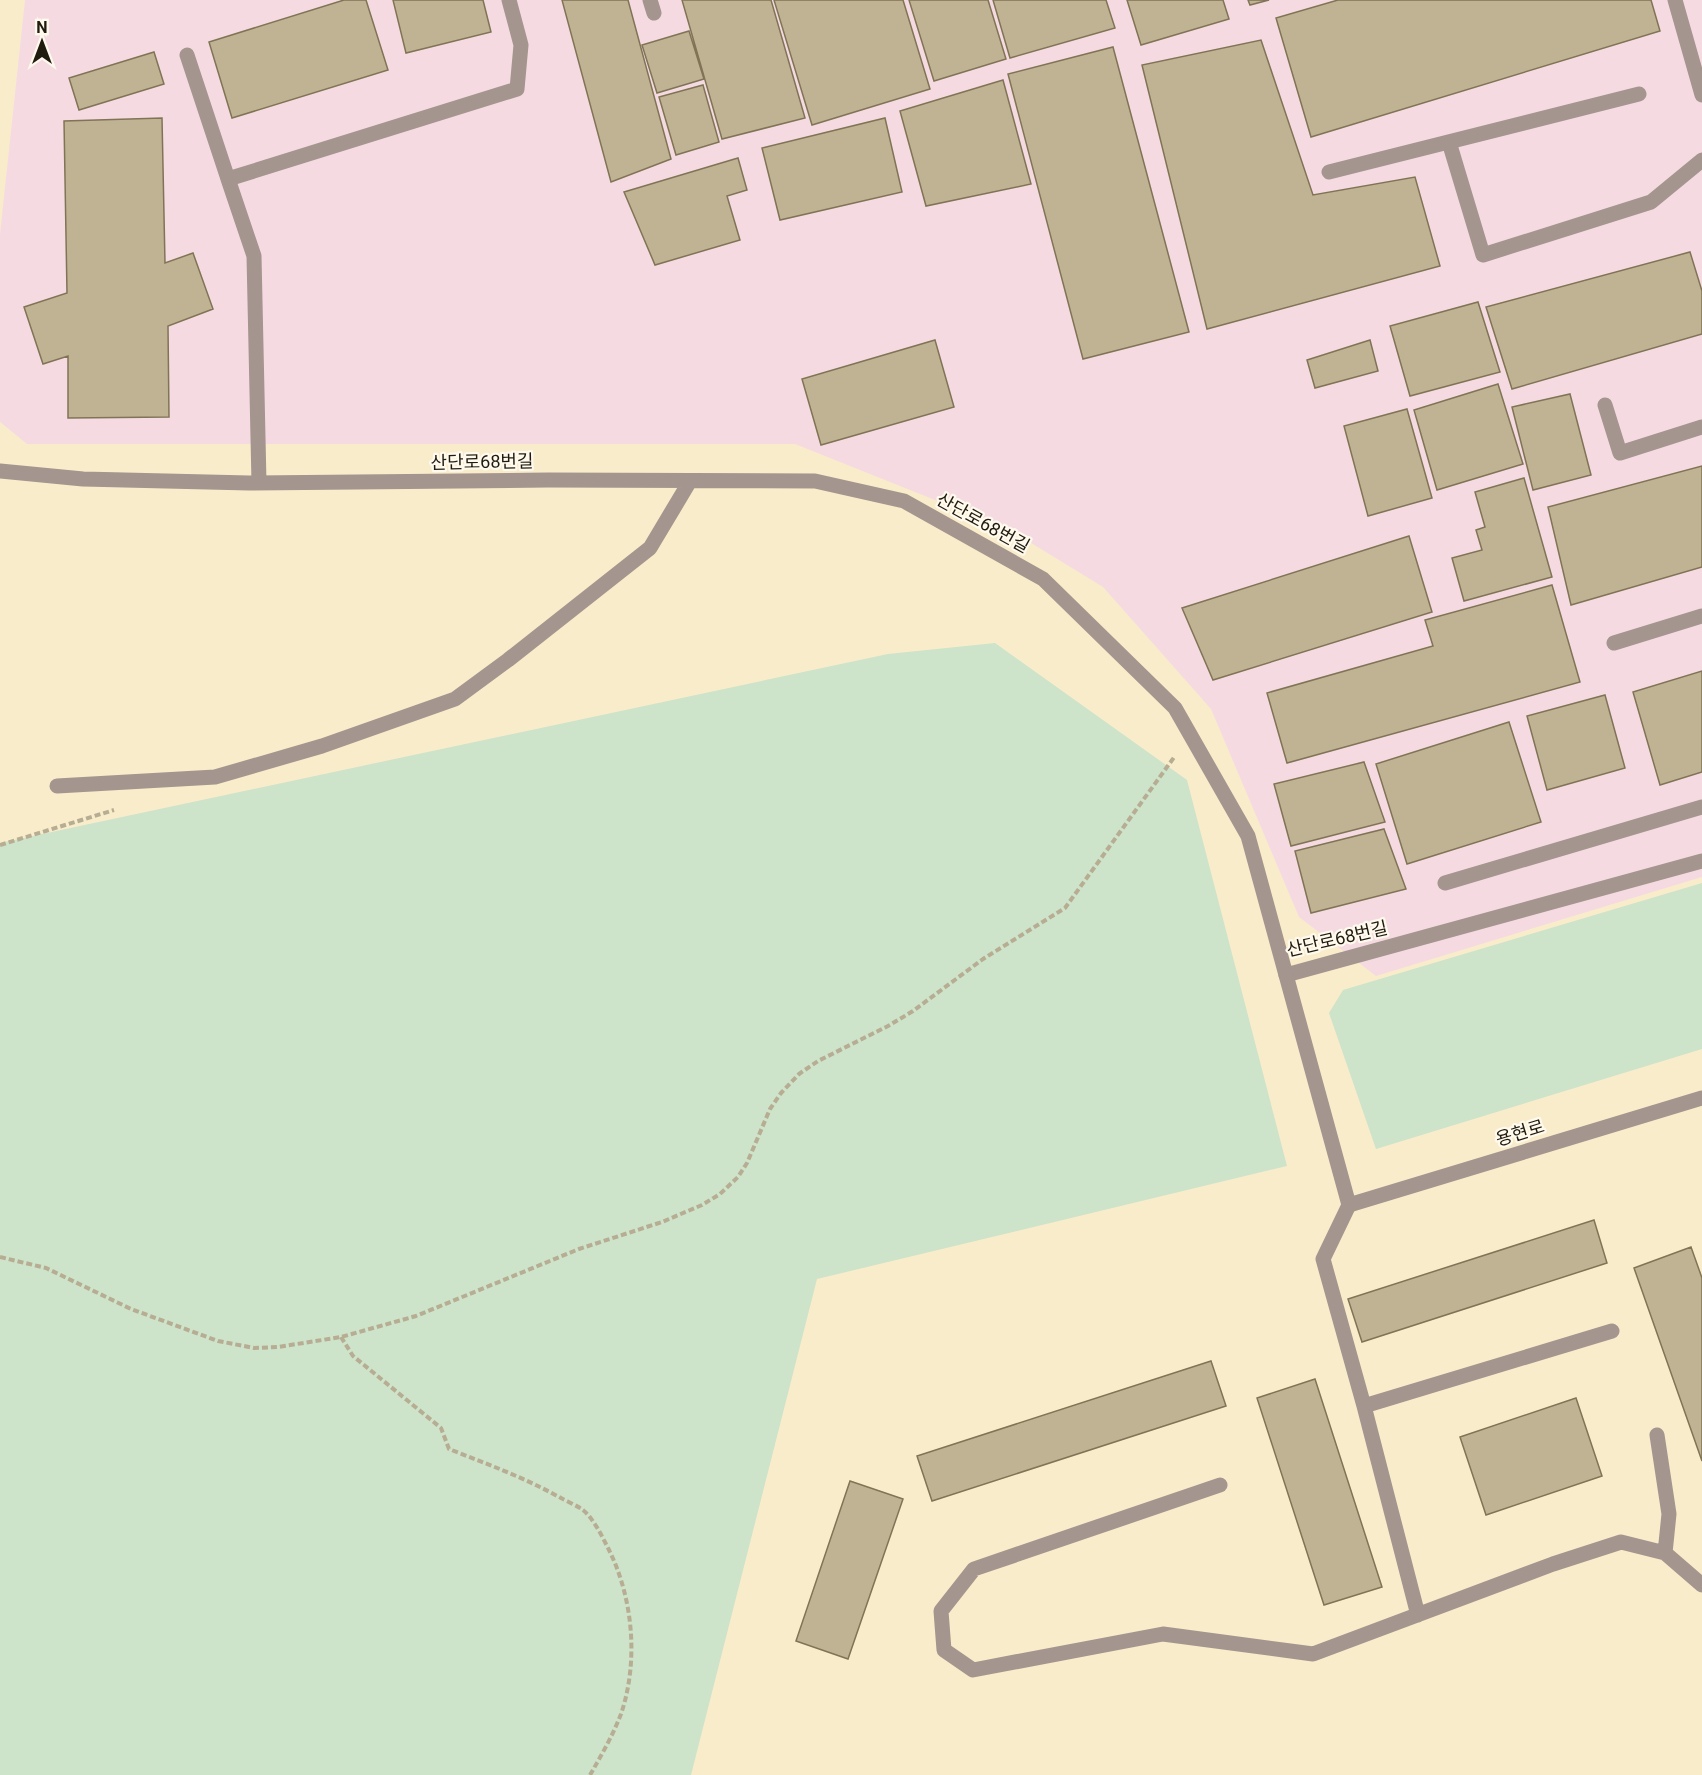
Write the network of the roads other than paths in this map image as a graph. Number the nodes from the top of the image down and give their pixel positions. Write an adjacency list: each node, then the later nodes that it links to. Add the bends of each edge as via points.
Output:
1 (509, 0): 9 (street, via 521,45 517,89)
2 (1675, 0): 5 (street)
3 (187, 56): 9 (street)
4 (1639, 94): 6 (street)
5 (1702, 95)
6 (1449, 142): 7 (street, via 1483,255 1651,202); 8 (street)
7 (1702, 160)
8 (1329, 172)
9 (228, 178): 14 (street, via 254,256)
10 (1605, 405): 11 (street, via 1620,453)
11 (1702, 427)
12 (0, 471): 14 (street, 산단로68번길, via 83,479)
13 (690, 481): 14 (street, 산단로68번길); 17 (street, via 650,548 454,699 322,746 215,777); 21 (street, 산단로68번길, via 816,481 904,501 1043,579 1175,708 1248,836)
14 (260, 483)
15 (1702, 616): 16 (street)
16 (1614, 643)
17 (57, 786)
18 (1702, 807): 20 (street)
19 (1702, 861): 21 (street, 산단로68번길)
20 (1444, 883)
21 (1286, 975): 23 (street)
22 (1702, 1098): 23 (street, 용현로)
23 (1349, 1205): 25 (street, via 1323,1259)
24 (1612, 1331): 25 (street)
25 (1364, 1406): 30 (street)
26 (1657, 1435): 28 (street, via 1669,1514)
27 (1220, 1485): 30 (street, via 974,1569 941,1611 944,1650 973,1670 1163,1634 1313,1654)
28 (1665, 1553): 29 (street); 30 (street, via 1621,1542)
29 (1702, 1585)
30 (1418, 1615)

